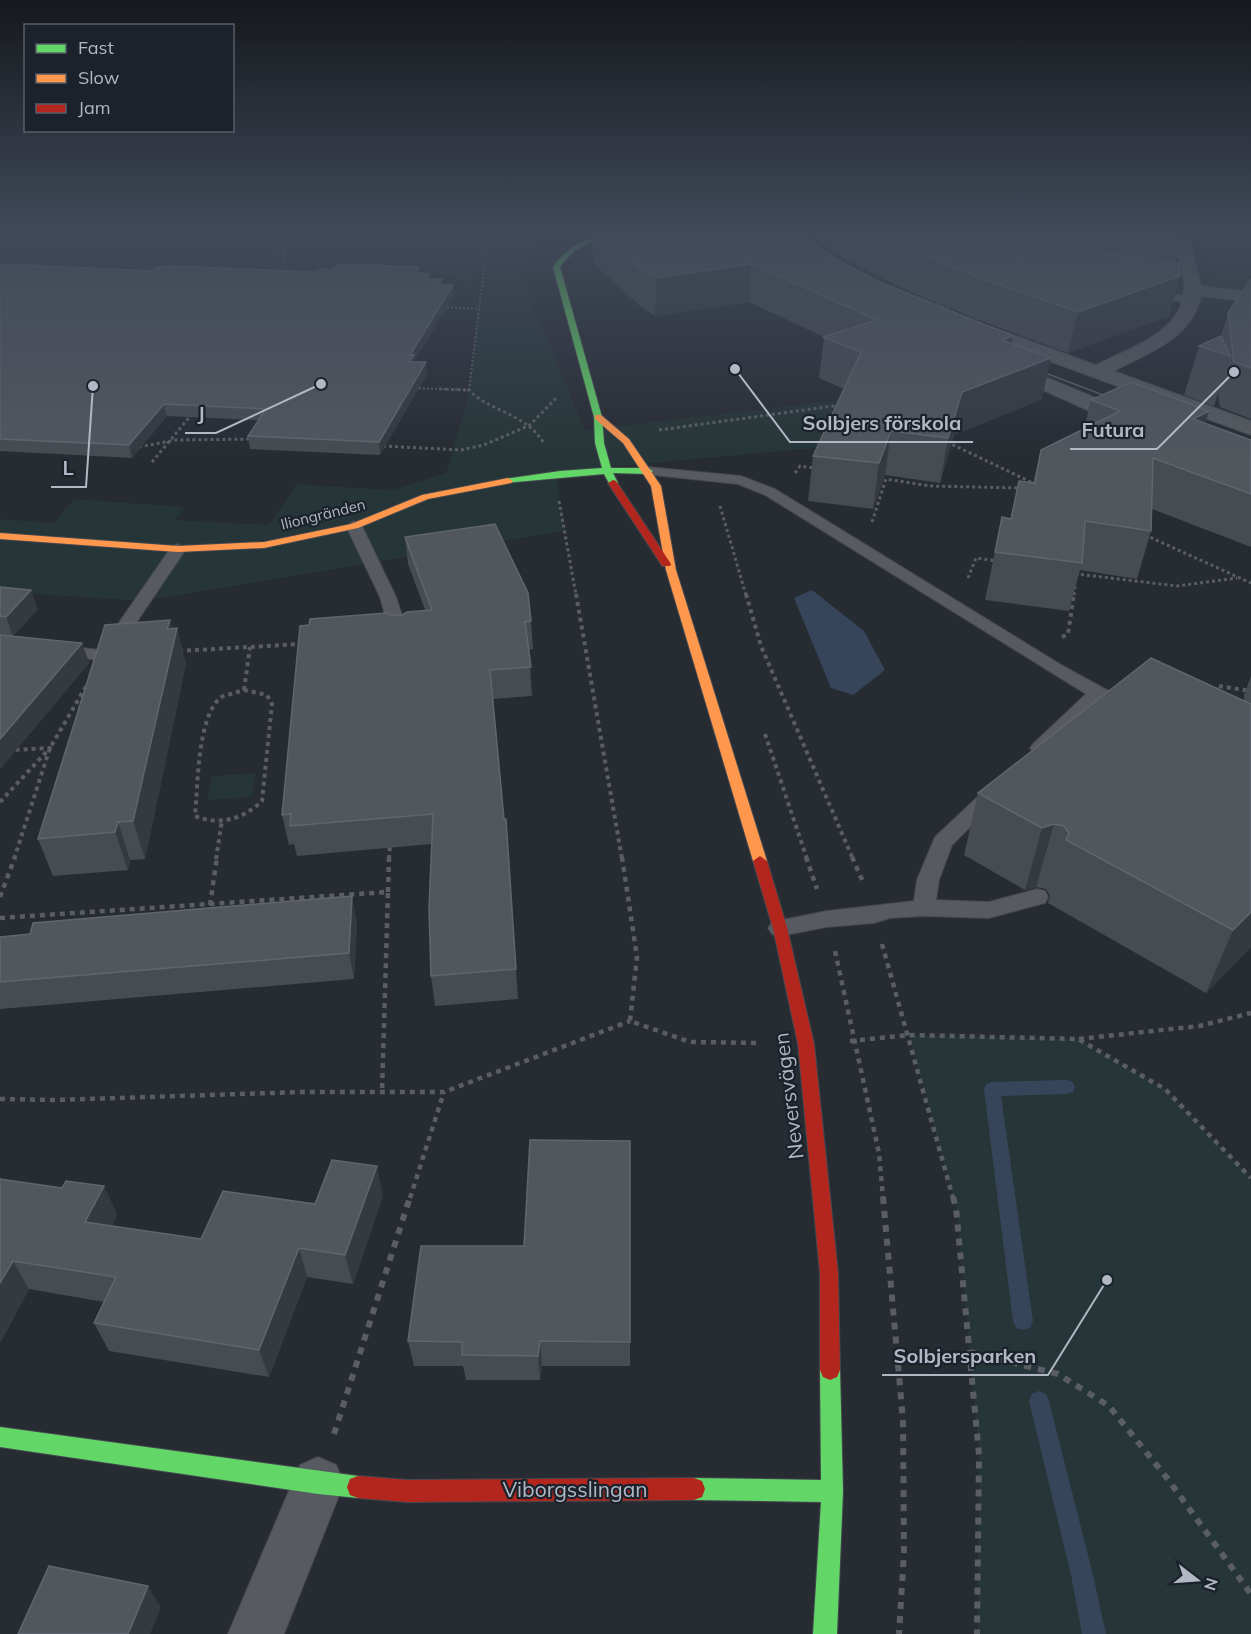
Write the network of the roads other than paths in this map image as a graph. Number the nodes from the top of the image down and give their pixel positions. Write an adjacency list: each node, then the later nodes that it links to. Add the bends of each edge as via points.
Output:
1 (567, 306): 6 (street, Neversvägen)
2 (1190, 306): 5 (street, via 1178,326)
3 (955, 320): 5 (street)
4 (989, 359): 7 (street)
5 (1096, 372): 8 (street)
6 (598, 417): 9 (street, Neversvägen, via 598,442); 10 (street, Neversvägen, via 626,441)
7 (1147, 428)
8 (1251, 428)
9 (607, 469): 10 (street, Iliongränden); 11 (street, Iliongränden, via 555,472 425,497); 14 (street, Neversvägen, via 621,498)
10 (648, 471): 14 (street, Neversvägen, via 659,496); 17 (lane, via 741,480 770,492)
11 (354, 526): 13 (street, Iliongränden, via 264,545); 15 (lane, via 388,597)
12 (0, 536): 13 (street, Iliongränden)
13 (178, 549): 16 (lane, via 105,656)
14 (670, 570): 23 (street, Neversvägen)
15 (400, 637)
16 (41, 647)
17 (1098, 693): 18 (lane); 19 (lane)
18 (1147, 713)
19 (1027, 761)
20 (1010, 778): 22 (lane, via 943,842 928,880)
21 (1037, 897): 22 (lane, via 989,910)
22 (924, 908): 23 (lane)
23 (780, 928): 26 (street, Neversvägen, via 806,1044 829,1273)
24 (0, 1437): 25 (street, Viborgsslingan)
25 (318, 1483): 26 (street, Viborgsslingan, via 407,1491); 27 (street)
26 (832, 1491): 28 (street, Neversvägen)
27 (256, 1634)
28 (825, 1634)

